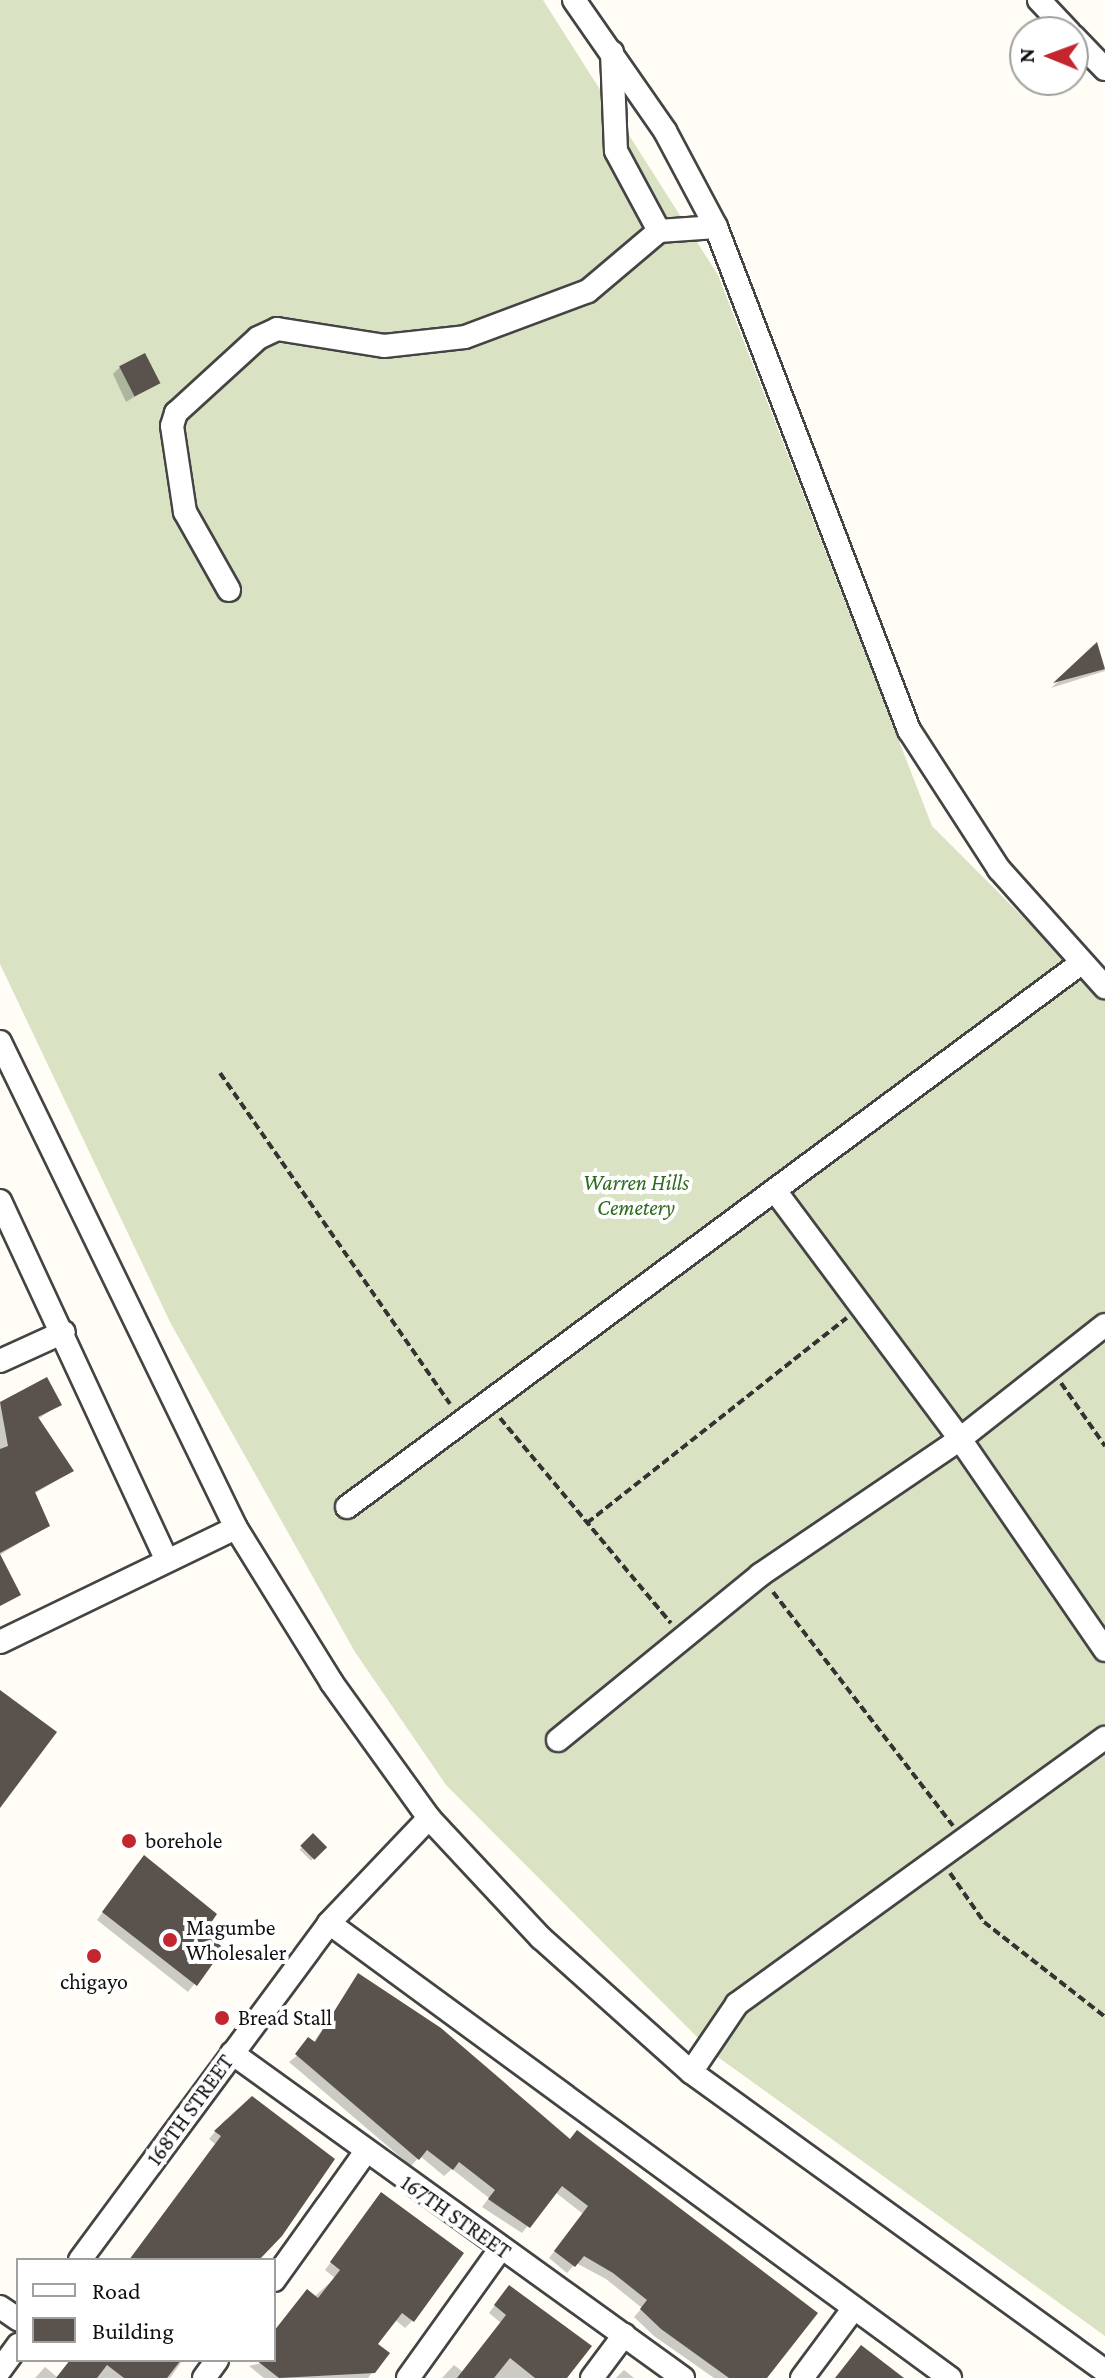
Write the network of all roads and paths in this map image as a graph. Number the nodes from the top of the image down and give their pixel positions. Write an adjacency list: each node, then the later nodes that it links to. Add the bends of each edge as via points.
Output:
1 (574, 0): 4 (street)
2 (1039, 0): 3 (street)
3 (1054, 16)
4 (612, 51): 7 (street, via 665,131); 8 (street, via 616,151)
5 (1089, 53): 6 (street)
6 (1105, 69)
7 (716, 227): 8 (street); 10 (street, via 909,730 999,869)
8 (659, 231): 9 (street, via 588,291 465,337 384,346 277,329 258,338 176,413 172,426 185,512)
9 (229, 590)
10 (1081, 963): 11 (street); 14 (street)
11 (1105, 987)
12 (0, 1042): 27 (street)
13 (220, 1073): 22 (path, via 434,1387)
14 (776, 1192): 16 (street); 21 (street)
15 (0, 1201): 18 (street)
16 (859, 1309): 23 (street); 26 (path)
17 (1105, 1325): 20 (street)
18 (64, 1332): 19 (street); 28 (street)
19 (0, 1361)
20 (1051, 1365): 23 (street); 24 (path)
21 (487, 1401): 22 (street); 26 (path)
22 (463, 1418): 25 (street)
23 (960, 1439): 29 (street); 32 (street)
24 (1105, 1446)
25 (347, 1507)
26 (587, 1523): 30 (path)
27 (236, 1528): 28 (street); 35 (street, via 316,1658)
28 (166, 1558): 31 (street)
29 (760, 1575): 30 (street); 36 (path)
30 (683, 1637): 34 (street)
31 (0, 1642)
32 (1105, 1650)
33 (1105, 1738): 36 (street)
34 (558, 1740)
35 (429, 1818): 38 (street, 168TH STREET); 41 (street, via 541,1938)
36 (967, 1843): 37 (street)
37 (942, 1862): 39 (path, via 984,1922); 41 (street, via 816,1942 737,2004)
38 (329, 1923): 40 (street, 168TH STREET); 46 (street)
39 (1105, 2017)
40 (232, 2053): 42 (street, 167TH STREET); 44 (street, 168TH STREET)
41 (691, 2072): 50 (street)
42 (365, 2153): 43 (street, 167TH STREET); 45 (street)
43 (501, 2248): 47 (street, 167TH STREET); 51 (street)
44 (81, 2258)
45 (276, 2277)
46 (854, 2308): 54 (street); 55 (street)
47 (624, 2335): 52 (street); 53 (street, 167TH STREET)
48 (16, 2348): 49 (street)
49 (0, 2370)
50 (1105, 2371)
51 (408, 2378)
52 (592, 2378)
53 (683, 2378)
54 (802, 2378)
55 (950, 2378)

